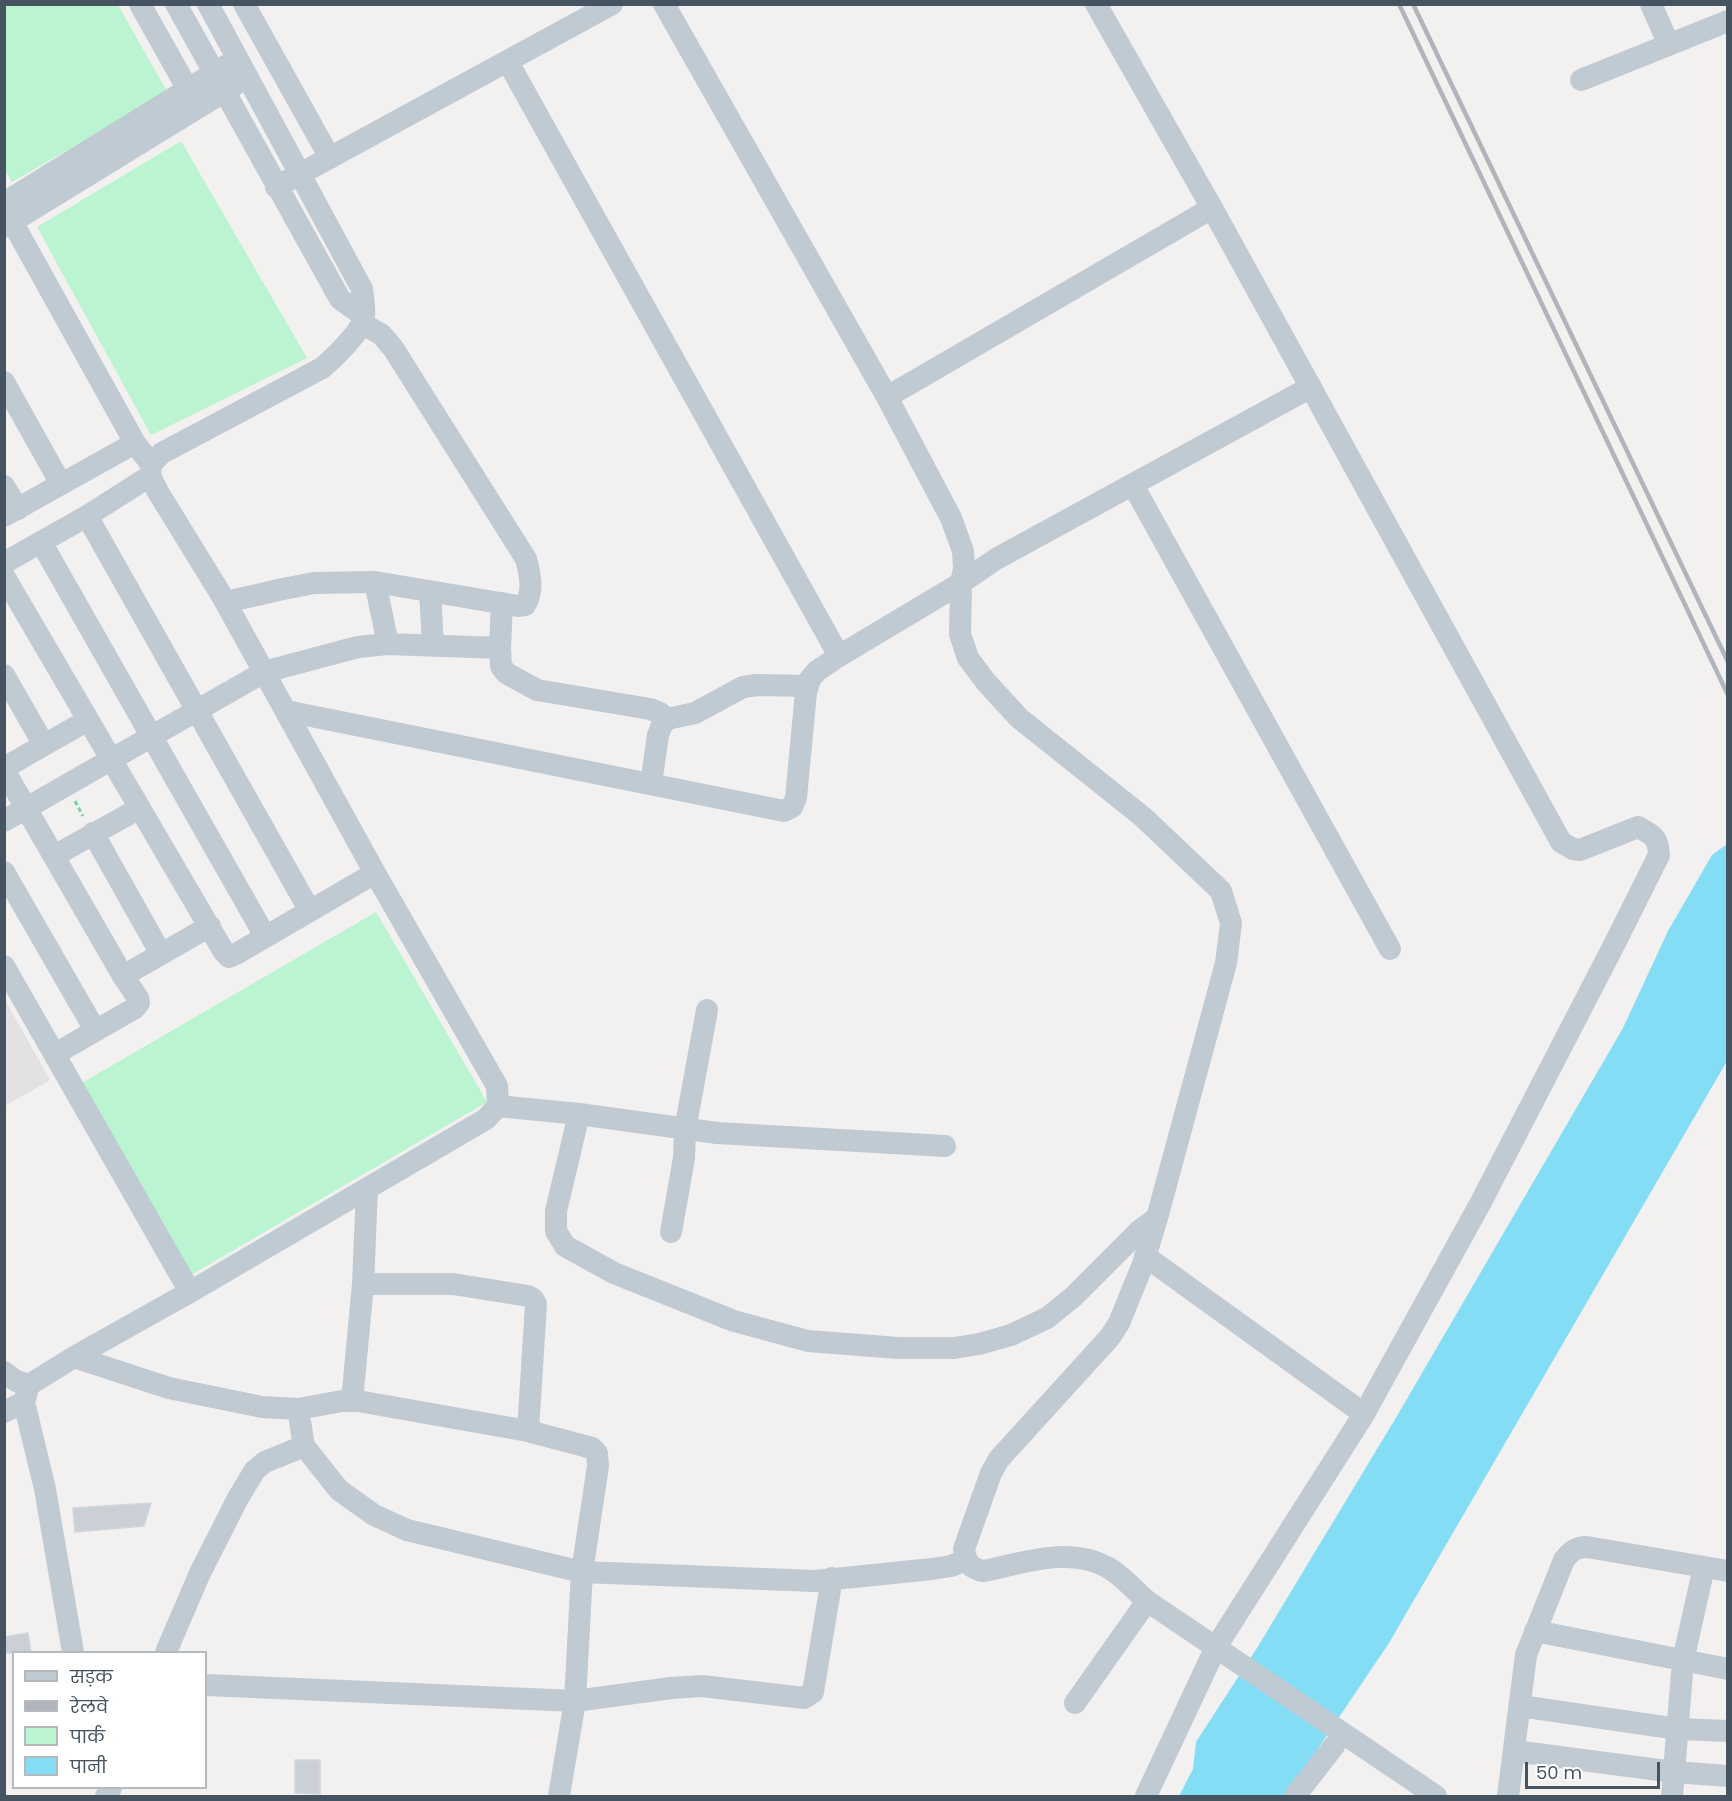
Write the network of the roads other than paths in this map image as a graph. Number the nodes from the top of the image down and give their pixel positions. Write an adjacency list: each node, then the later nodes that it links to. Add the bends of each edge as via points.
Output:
1 (140, 4): 16 (street)
2 (176, 4): 15 (street)
3 (208, 4): 11 (street)
4 (244, 4): 17 (street)
5 (612, 4): 12 (street)
6 (664, 4): 25 (street)
7 (1096, 4): 20 (street)
8 (1651, 4): 10 (street)
9 (1728, 21): 10 (street)
10 (1669, 45): 14 (street)
11 (237, 58): 13 (street); 15 (street)
12 (508, 62): 17 (street); 44 (street)
13 (247, 78): 15 (street); 18 (street)
14 (1581, 80)
15 (219, 82): 16 (street); 19 (street)
16 (193, 98): 21 (street)
17 (330, 158): 18 (street)
18 (301, 174): 19 (street); 22 (street, via 362,289)
19 (276, 187): 22 (street, via 340,299)
20 (1212, 208): 24 (street); 25 (street)
21 (7, 215): 26 (street)
22 (363, 320): 27 (street, via 338,355 322,368 162,453); 40 (street, via 393,348 525,559 531,578 528,600 518,606)
23 (4, 382): 28 (street)
24 (1311, 387): 29 (street); 89 (street, via 1561,842 1580,850 1638,827 1653,835 1659,855 1481,1202)
25 (887, 397): 36 (street, via 951,518 963,551)
26 (135, 443): 27 (street); 28 (street)
27 (151, 470): 32 (street); 39 (street, via 158,492)
28 (61, 484): 31 (street)
29 (1133, 485): 36 (street, via 996,559); 67 (street)
30 (4, 486): 31 (street)
31 (11, 513)
32 (87, 516): 33 (street); 48 (street)
33 (41, 542): 34 (street); 52 (street)
34 (4, 563)
35 (375, 582): 38 (street); 39 (street, via 314,583); 41 (street)
36 (961, 583): 44 (street); 79 (street, via 960,634 968,658 986,682 1019,718 1143,817 1221,891 1231,923 1226,963)
37 (8, 590): 51 (street)
38 (430, 591): 40 (street); 42 (street)
39 (226, 602): 45 (street)
40 (502, 603): 43 (street)
41 (388, 644): 42 (street); 45 (street, via 358,647)
42 (433, 645): 43 (street)
43 (500, 648): 50 (street, via 501,666 506,673 537,690 650,709)
44 (839, 656): 47 (street, via 817,671)
45 (264, 672): 48 (street); 49 (street)
46 (4, 675): 53 (street)
47 (808, 686): 50 (street, via 743,687 694,713); 56 (street, via 792,807 784,811)
48 (196, 711): 52 (street); 64 (street)
49 (286, 711): 56 (street); 63 (street)
50 (668, 719): 56 (street, via 658,735)
51 (88, 720): 53 (street); 54 (street)
52 (151, 737): 54 (street); 66 (street)
53 (44, 745): 55 (street)
54 (111, 760): 57 (street); 58 (street)
55 (4, 769): 58 (street)
56 (651, 784)
57 (140, 808): 60 (street); 65 (street)
58 (26, 809): 59 (street); 61 (street)
59 (4, 821)
60 (93, 834): 61 (street); 68 (street)
61 (54, 856): 70 (street)
62 (4, 872): 72 (street)
63 (375, 873): 64 (street); 74 (street, via 497,1086)
64 (310, 910): 66 (street)
65 (210, 926): 66 (street, via 229,957); 68 (street)
66 (265, 936)
67 (1390, 949)
68 (161, 954): 70 (street)
69 (4, 966): 73 (street)
70 (123, 976): 72 (street, via 139,1003)
71 (707, 1010): 76 (street)
72 (95, 1030): 73 (street)
73 (55, 1054): 83 (street)
74 (498, 1106): 75 (street); 78 (street, via 486,1119)
75 (579, 1114): 76 (street); 79 (street, via 556,1211 556,1232 565,1246 614,1273 723,1316 808,1341 954,1348 1011,1335 1047,1318)
76 (685, 1130): 77 (street); 80 (street)
77 (945, 1146)
78 (367, 1188): 82 (street); 83 (street)
79 (1157, 1218): 81 (street)
80 (671, 1232)
81 (1145, 1256): 89 (street); 92 (street, via 1117,1328 999,1459 964,1549)
82 (363, 1284): 87 (street); 90 (street, via 453,1284 533,1299 536,1304)
83 (190, 1292): 84 (street)
84 (74, 1357): 86 (street); 88 (street, via 169,1388 262,1407)
85 (4, 1372): 86 (street, via 16,1381)
86 (19, 1400): 100 (street, via 45,1489)
87 (352, 1401): 88 (street); 90 (street)
88 (298, 1408): 91 (street)
89 (1364, 1414): 99 (street)
90 (528, 1431): 95 (street, via 592,1448 597,1453)
91 (304, 1446): 95 (street, via 339,1490 374,1515 407,1530); 101 (street, via 255,1470 200,1573)
92 (966, 1560): 96 (street, via 932,1569); 97 (street, via 975,1570 984,1571 1064,1556 1094,1560 1110,1568)
93 (1704, 1567): 94 (street); 98 (street, via 1578,1547 1564,1560); 102 (street)
94 (1728, 1571)
95 (582, 1572): 96 (street, via 815,1581); 105 (street)
96 (832, 1578): 105 (street, via 815,1686 804,1698 702,1686)
97 (1146, 1601): 99 (street); 106 (street)
98 (1535, 1631): 102 (street); 107 (street, via 1526,1655)
99 (1218, 1649): 110 (street); 115 (street)
100 (73, 1651)
101 (167, 1651)
102 (1683, 1660): 103 (street); 108 (street)
103 (1728, 1669)
104 (207, 1685): 105 (street)
105 (575, 1701): 114 (street)
106 (1075, 1703)
107 (1520, 1706): 108 (street); 111 (street)
108 (1678, 1729): 109 (street); 112 (street)
109 (1728, 1731)
110 (1341, 1742): 116 (street); 117 (street)
111 (1514, 1752): 112 (street); 118 (street)
112 (1674, 1772): 113 (street); 119 (street)
113 (1728, 1776)
114 (559, 1797)
115 (1146, 1797)
116 (1295, 1797)
117 (1436, 1797)
118 (1508, 1797)
119 (1672, 1797)

